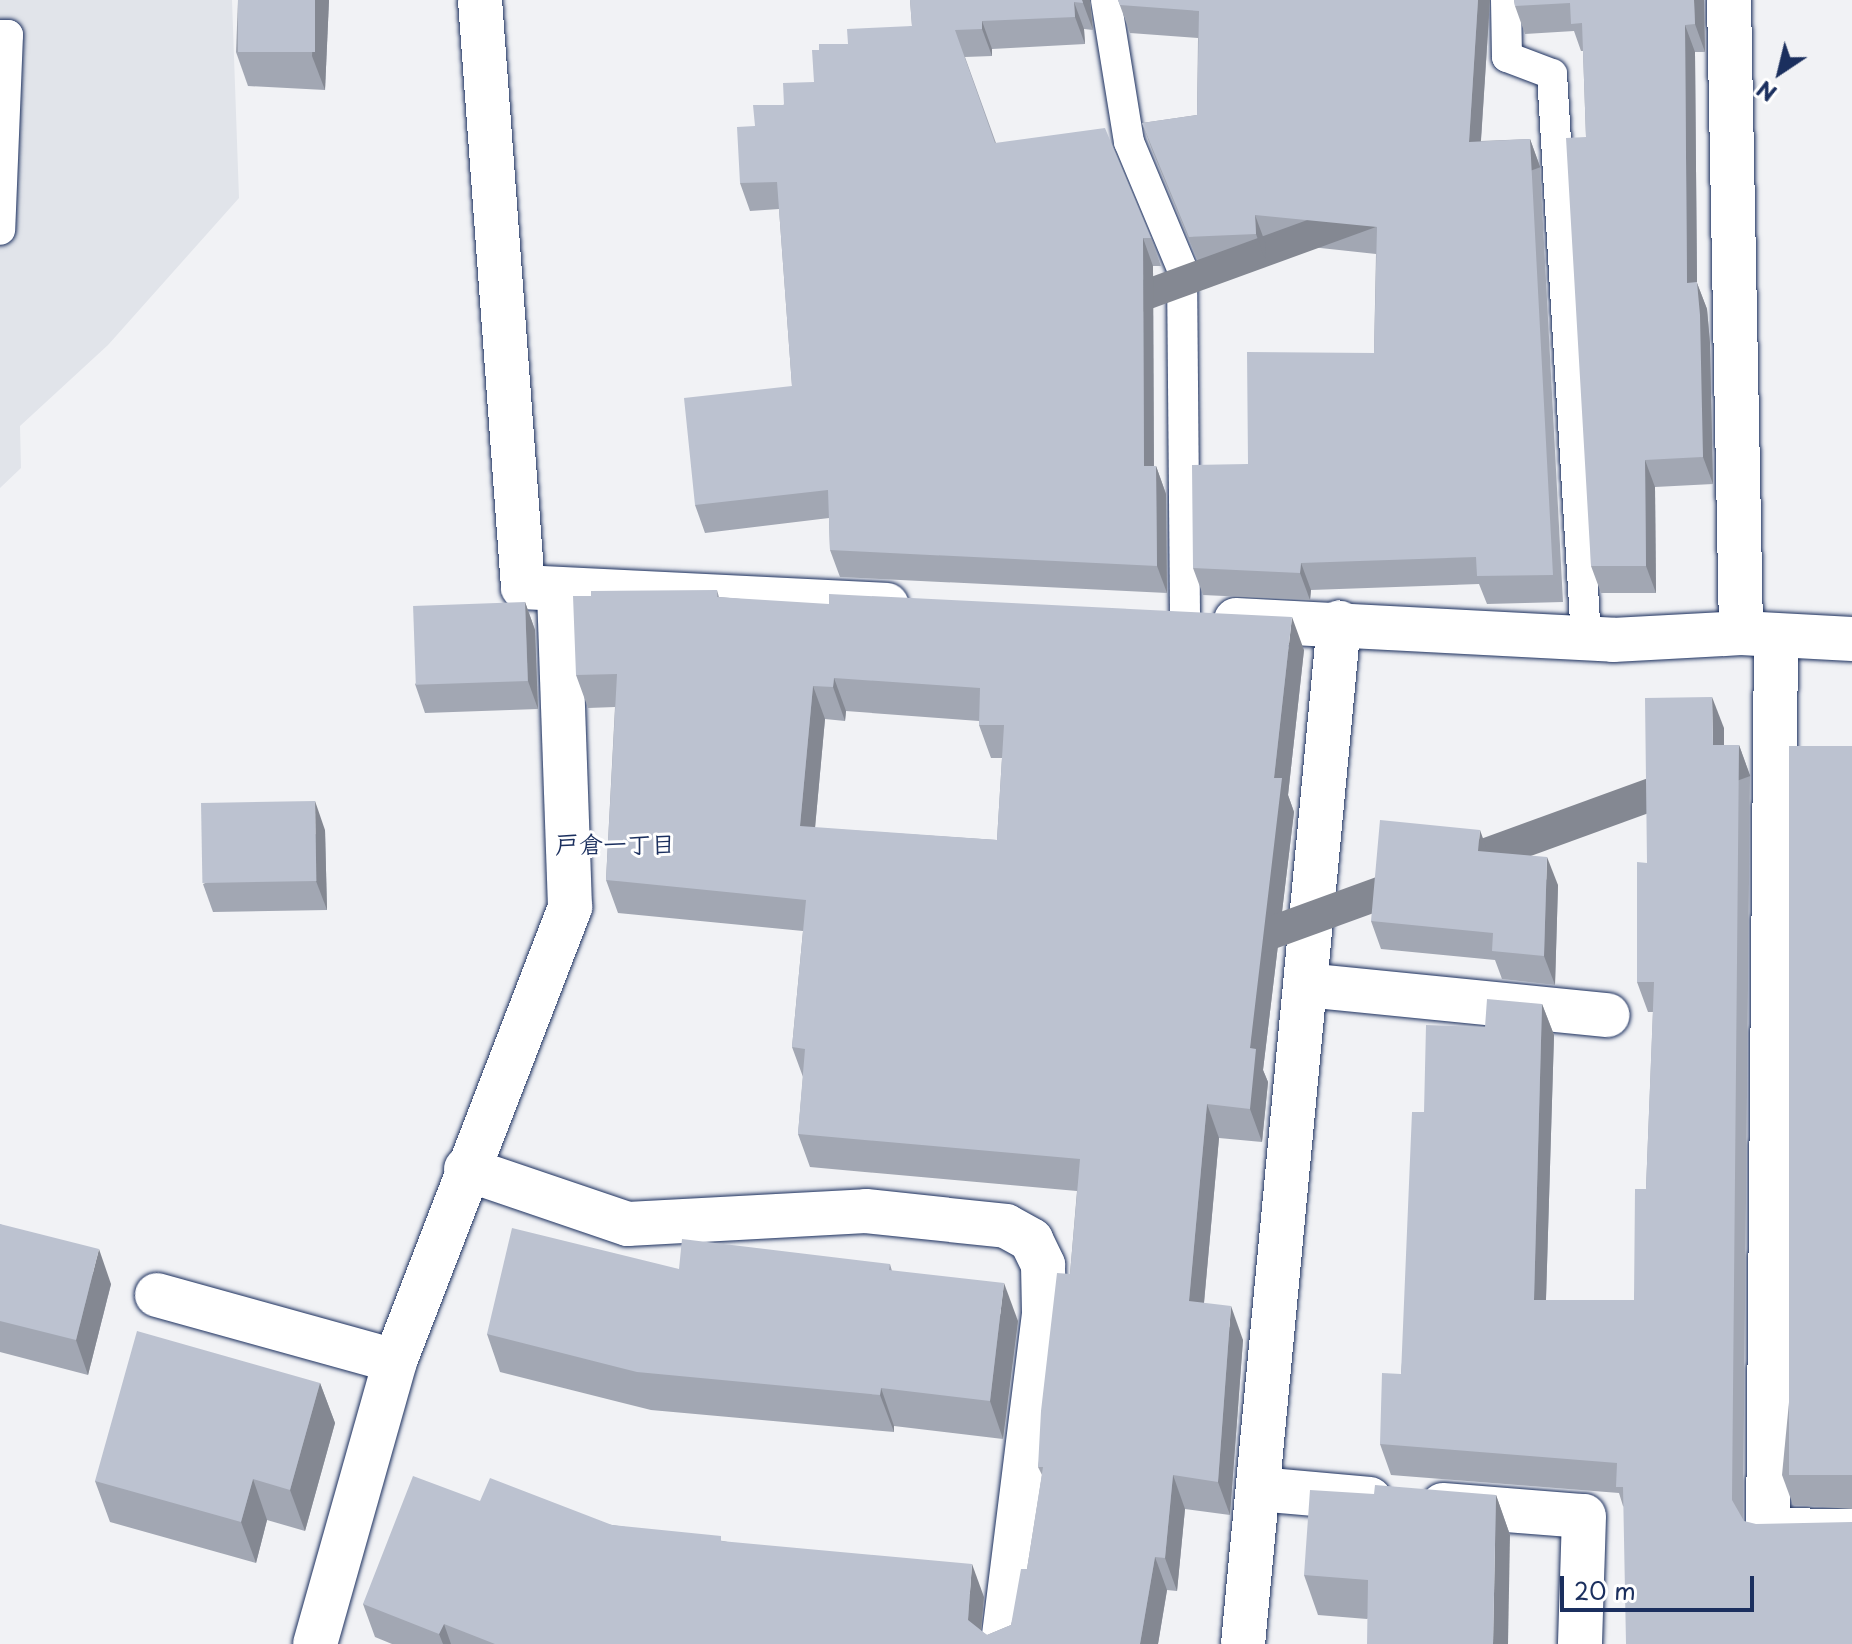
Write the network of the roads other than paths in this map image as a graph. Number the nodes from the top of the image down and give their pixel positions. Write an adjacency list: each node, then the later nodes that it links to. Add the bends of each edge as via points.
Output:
1 (480, 0): 7 (street, via 523,587)
2 (1106, 0): 10 (lane, via 1129,142 1182,269)
3 (1506, 0): 13 (lane, via 1507,57 1552,74)
4 (1729, 0): 12 (street)
5 (0, 35): 6 (lane, via 8,35)
6 (0, 230)
7 (559, 592): 8 (street); 17 (street, via 570,907)
8 (934, 607)
9 (1138, 616): 10 (street)
10 (1185, 618): 11 (street)
11 (1339, 623): 13 (street); 15 (street)
12 (1759, 635): 13 (street); 14 (street); 21 (street, via 1768,1530)
13 (1586, 638)
14 (1852, 639)
15 (1306, 985): 16 (street); 20 (street)
16 (1608, 1015)
17 (466, 1169): 19 (street); 23 (street, via 628,1224 866,1211 1006,1226 1031,1240 1043,1265 1044,1314)
18 (157, 1295): 19 (street)
19 (395, 1361): 22 (street)
20 (1258, 1489): 24 (street); 25 (street, via 1584,1516)
21 (1852, 1531)
22 (315, 1644)
23 (1003, 1644)
24 (1243, 1644)
25 (1580, 1644)

